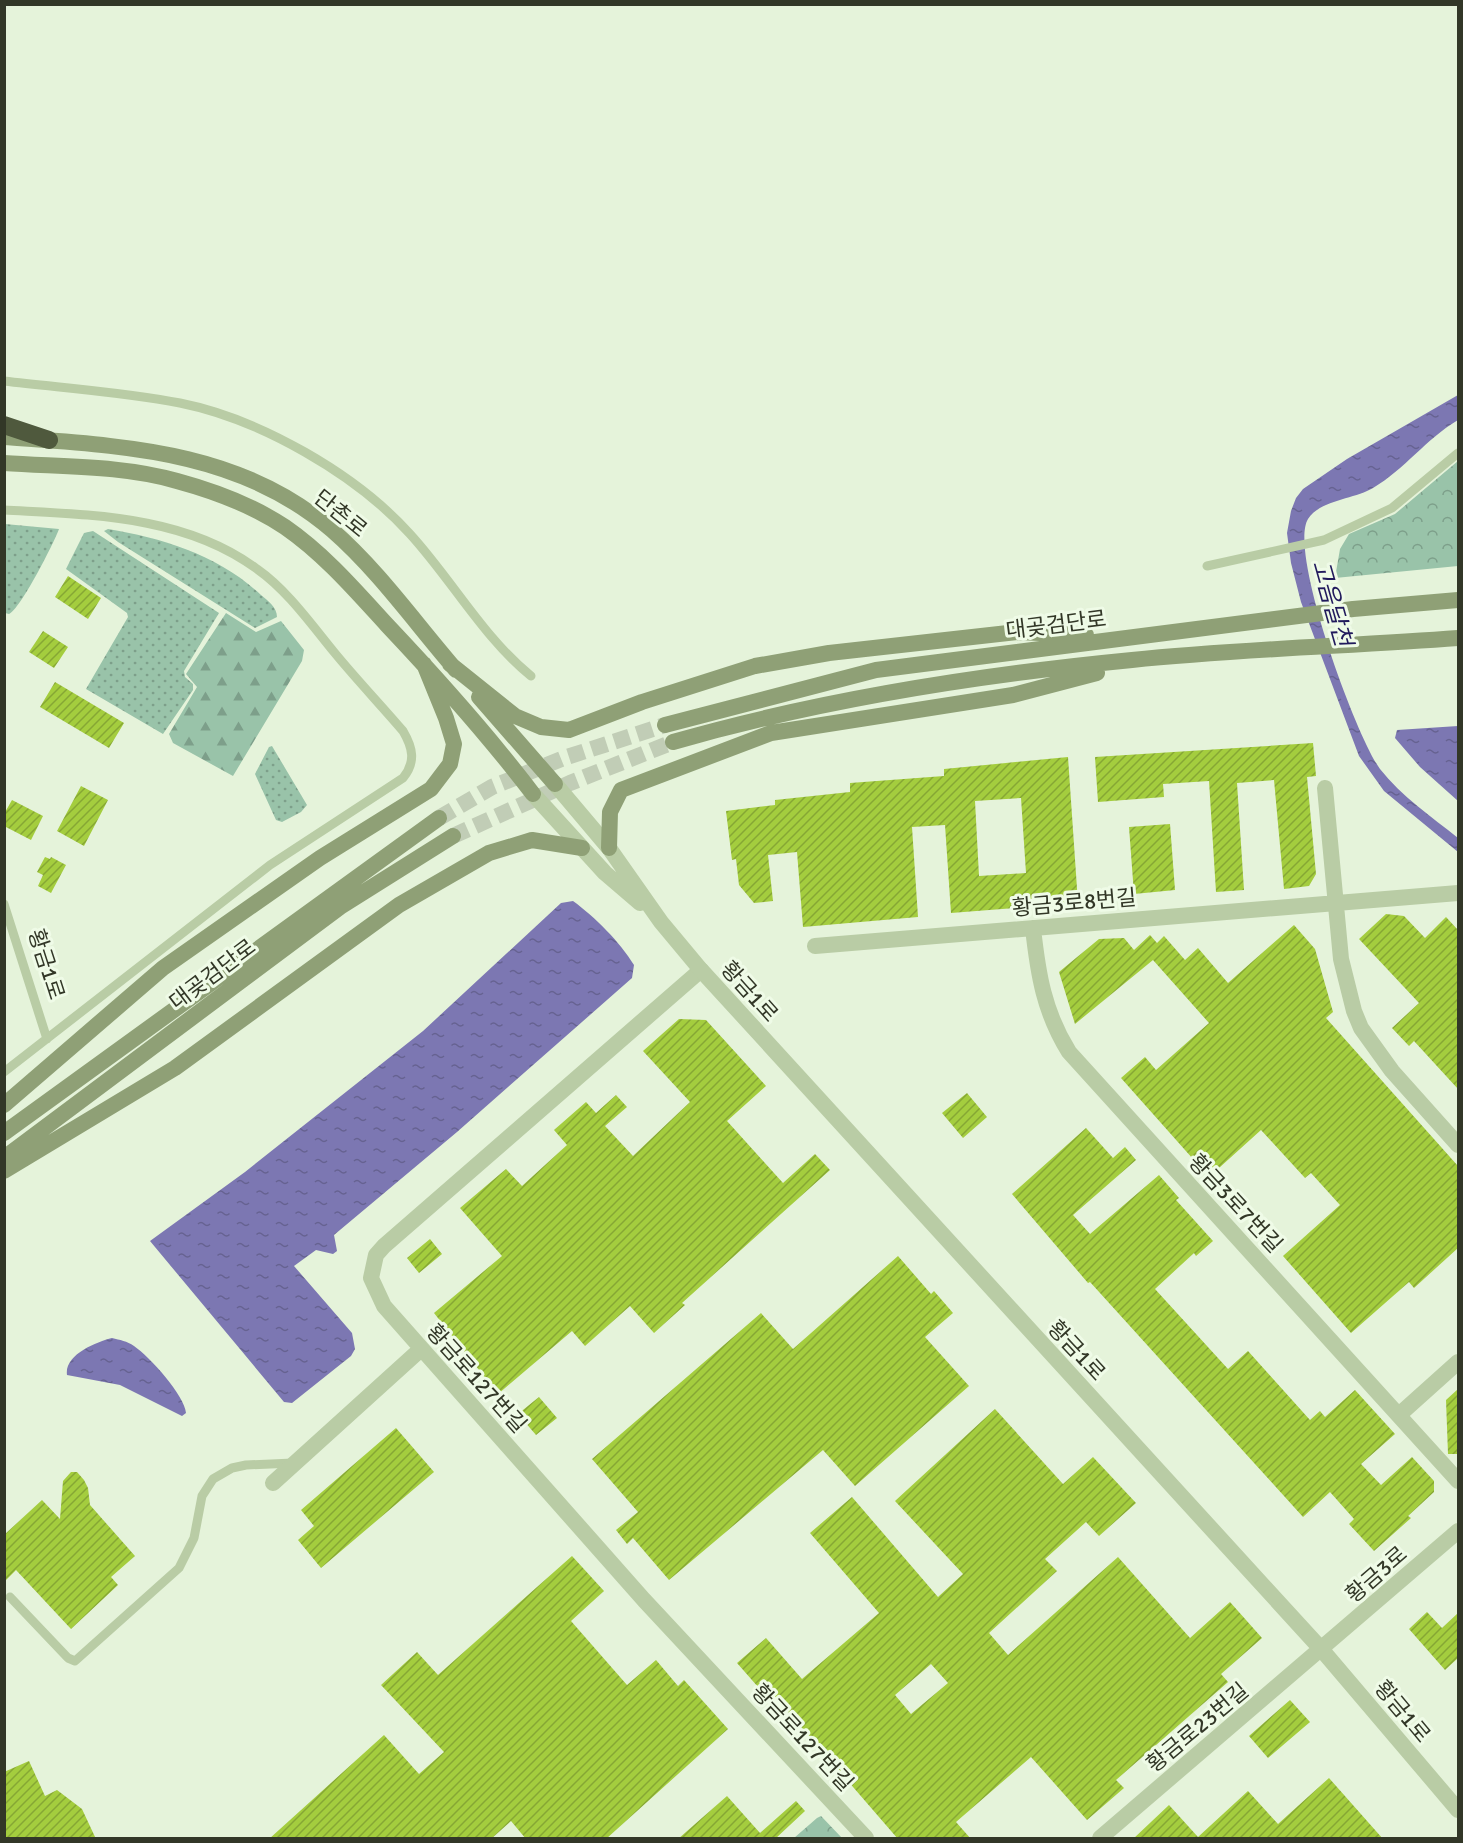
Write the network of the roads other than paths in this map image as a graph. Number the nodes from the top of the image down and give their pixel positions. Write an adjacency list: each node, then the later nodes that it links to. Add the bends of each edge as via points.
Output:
1 (4, 381): 15 (lane, via 182,404 249,426 318,460 390,513 500,646)
2 (4, 425): 4 (highway)
3 (4, 437): 4 (main road, 단촌로)
4 (49, 440): 14 (main road, 단촌로, via 161,452 201,461 256,482 310,513 338,535)
5 (1458, 453): 8 (lane, via 1392,508 1324,540)
6 (4, 463): 13 (main road, 단촌로, via 151,476 236,501 311,546)
7 (4, 510): 32 (lane, via 117,518 162,526 246,561 271,579 409,741 412,760 403,778 270,865)
8 (1206, 566)
9 (1458, 600): 10 (main road, 대곶검단로, via 1353,609)
10 (1138, 637): 14 (main road, via 1017,632 829,653 755,666 568,730 541,727 516,716); 16 (main road, 대곶검단로, via 876,670)
11 (1458, 638): 12 (main road, 대곶검단로)
12 (1154, 658): 17 (main road, 대곶검단로, via 924,685 738,724); 24 (main road, via 1013,695 771,733 621,790 610,812)
13 (424, 664): 20 (main road, 단촌로); 32 (main road, via 454,744 450,764 431,789)
14 (450, 664): 18 (main road, 단촌로)
15 (531, 676)
16 (665, 725)
17 (673, 742)
18 (555, 784): 24 (street, 황금1로)
19 (1325, 788): 26 (street)
20 (533, 794): 23 (street, 황금1로)
21 (439, 818): 36 (main road, 대곶검단로)
22 (453, 836): 38 (main road, 대곶검단로, via 340,907)
23 (582, 848): 28 (street, 황금1로); 39 (main road, via 532,840 489,853 399,905 175,1068)
24 (609, 848): 28 (street, 황금1로)
25 (1458, 893): 26 (street, 황금3로8번길)
26 (1336, 903): 29 (street, 황금3로8번길); 37 (street, via 1346,987 1361,1028 1392,1071)
27 (4, 904): 33 (lane, 황금1로)
28 (661, 922): 31 (street, 황금1로)
29 (1033, 928): 30 (street, 황금3로8번길); 42 (street, 황금3로7번길, via 1041,992 1070,1052)
30 (815, 946)
31 (701, 970): 40 (street, 황금로127번길, via 376,1255 371,1278 375,1290); 48 (street, 황금1로)
32 (145, 973): 33 (lane); 35 (main road)
33 (47, 1039): 34 (lane)
34 (4, 1072)
35 (4, 1105)
36 (4, 1133)
37 (1458, 1144)
38 (4, 1158)
39 (4, 1171)
40 (421, 1349): 43 (street); 50 (street, 황금로127번길, via 644,1600)
41 (1458, 1362): 42 (street)
42 (1400, 1414): 44 (street, 황금3로7번길)
43 (296, 1463): 45 (street); 47 (lane, via 246,1465 213,1479 202,1496 194,1538 179,1568 75,1661)
44 (1458, 1481)
45 (273, 1483)
46 (1458, 1531): 48 (street, 황금3로)
47 (10, 1597)
48 (1322, 1650): 49 (street, 황금1로); 51 (street, 황금로23번길)
49 (1458, 1810)
50 (866, 1839)
51 (1100, 1839)

